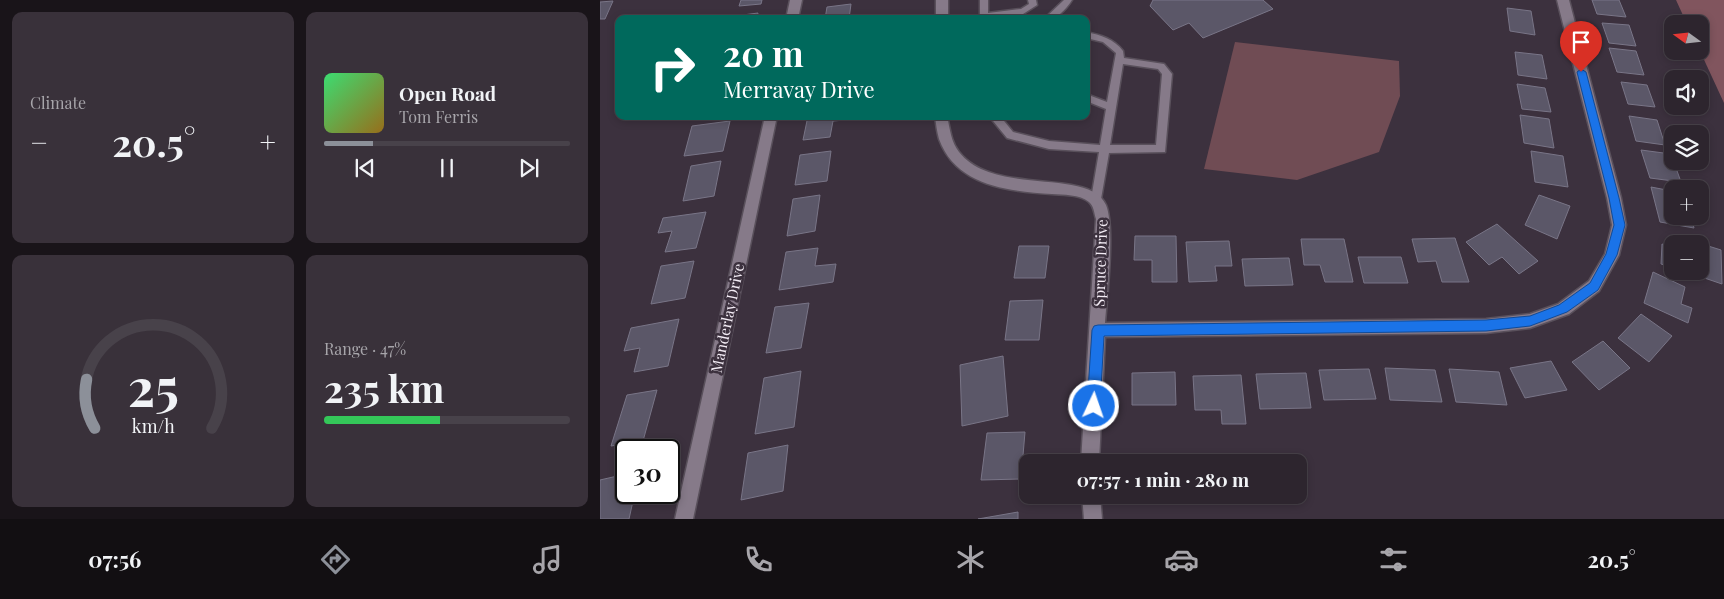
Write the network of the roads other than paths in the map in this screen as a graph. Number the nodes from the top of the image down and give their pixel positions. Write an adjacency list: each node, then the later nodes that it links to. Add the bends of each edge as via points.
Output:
1 (796, 0): 7 (street)
2 (942, 0): 8 (street)
3 (984, 0): 9 (lane)
4 (1032, 0): 10 (lane, via 1033,5 1023,11)
5 (1068, 0): 11 (lane)
6 (1563, 0): 21 (street, via 1619,225 1612,255 1594,286 1563,309 1530,321 1486,326)
7 (793, 15)
8 (942, 15)
9 (984, 15)
10 (997, 15)
11 (1053, 15)
12 (1090, 36): 13 (lane, via 1114,45 1120,53)
13 (1119, 60): 15 (lane); 19 (lane, via 1161,66 1167,74 1161,149)
14 (1090, 99): 15 (lane)
15 (1111, 107): 19 (lane)
16 (770, 120): 24 (street, Manderlay Drive)
17 (942, 120): 20 (street, Spruce Drive, via 953,154 975,173 1003,184 1077,191)
18 (997, 120): 19 (lane, via 1010,135 1049,145)
19 (1105, 148): 20 (lane)
20 (1096, 200): 21 (street, Spruce Drive, via 1103,219)
21 (1098, 330): 22 (street, Spruce Drive)
22 (1090, 454)
23 (1092, 504): 25 (street)
24 (684, 519)
25 (1093, 519)

